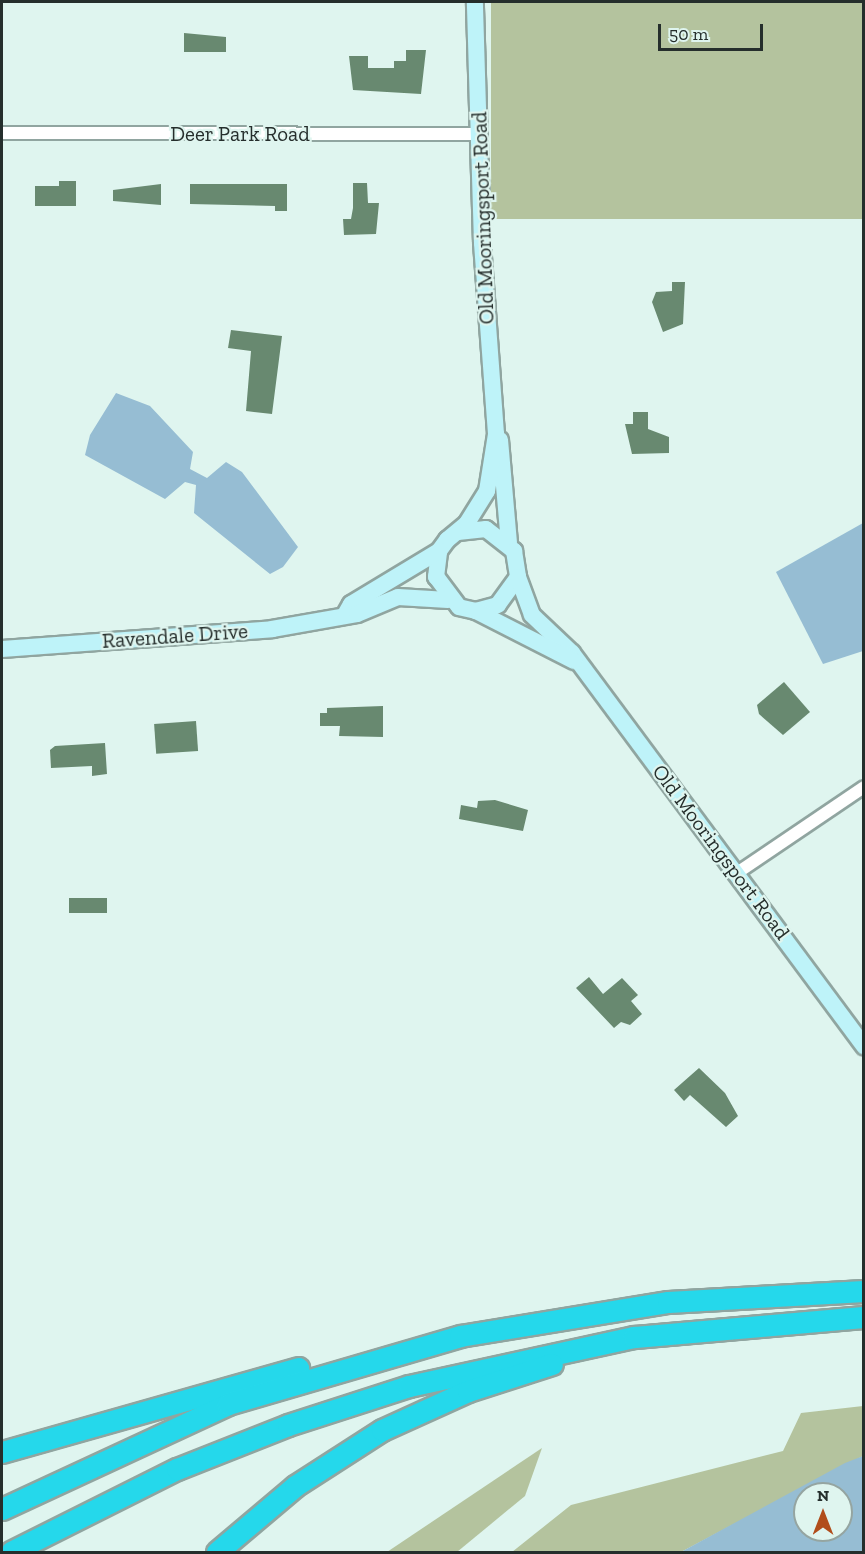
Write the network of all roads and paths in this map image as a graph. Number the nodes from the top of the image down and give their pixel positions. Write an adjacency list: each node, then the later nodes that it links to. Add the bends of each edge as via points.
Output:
1 (475, 2): 3 (main road, Old Mooringsport Road)
2 (2, 133): 3 (street, Deer Park Road)
3 (479, 134): 4 (main road, Old Mooringsport Road)
4 (496, 434): 5 (main road, Old Mooringsport Road, via 487,491); 6 (main road, Old Mooringsport Road, via 502,442)
5 (458, 532): 6 (main road, via 486,529); 7 (main road, Old Mooringsport Road)
6 (509, 543): 8 (main road, Old Mooringsport Road)
7 (439, 551): 9 (main road, via 436,577); 11 (main road, Ravendale Drive, via 351,604)
8 (518, 577): 10 (main road, via 508,598); 13 (main road, Old Mooringsport Road, via 532,615)
9 (448, 600): 10 (main road, Old Mooringsport Road); 11 (main road, Ravendale Drive, via 398,597)
10 (476, 611): 13 (main road, Old Mooringsport Road)
11 (346, 613): 12 (main road, Ravendale Drive, via 272,629)
12 (2, 650)
13 (574, 661): 15 (main road, Old Mooringsport Road)
14 (864, 787): 15 (street)
15 (737, 873): 16 (main road, Old Mooringsport Road)
16 (864, 1046)
17 (864, 1291): 20 (highway, via 668,1302)
18 (864, 1317): 19 (highway)
19 (708, 1328): 23 (highway, via 521,1357 336,1408 165,1474); 24 (highway, via 521,1373 416,1413 303,1480)
20 (460, 1336): 21 (highway, via 270,1374); 22 (highway, via 228,1404)
21 (2, 1452)
22 (2, 1509)
23 (11, 1552)
24 (217, 1552)

